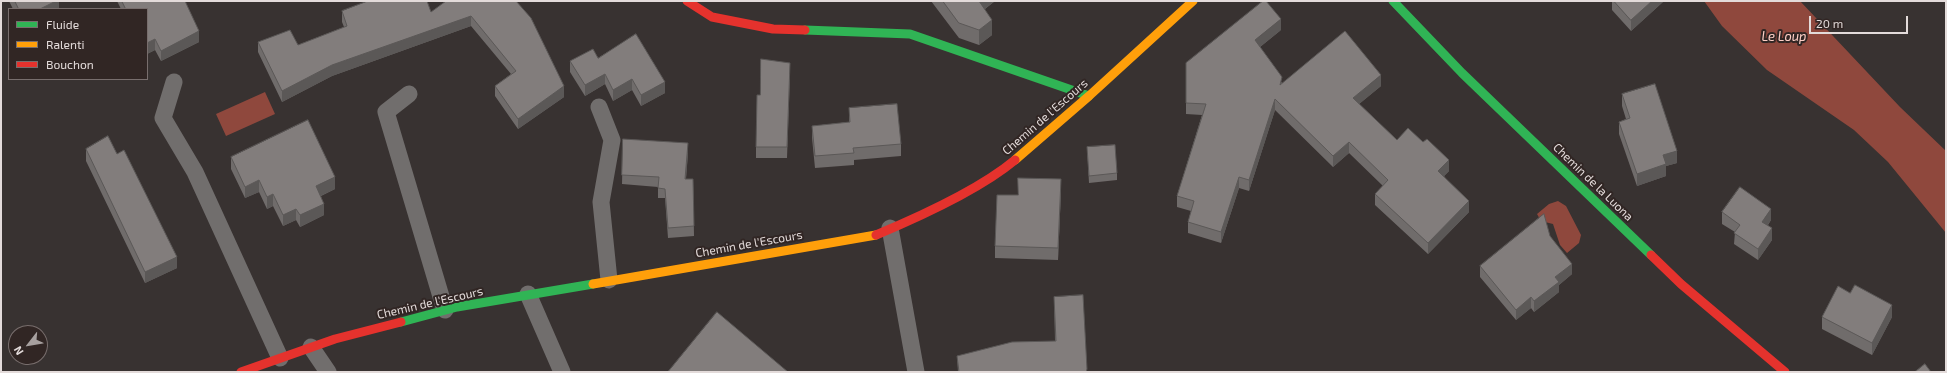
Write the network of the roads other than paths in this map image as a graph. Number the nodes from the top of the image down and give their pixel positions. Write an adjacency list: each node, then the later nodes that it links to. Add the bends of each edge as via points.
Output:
1 (688, 1): 6 (street, via 712,18 773,29 910,34)
2 (1193, 1): 6 (street, Chemin de l'Escours)
3 (1392, 1): 18 (street, Chemin de la Luona, via 1681,284)
4 (174, 82): 13 (lane, via 163,118 195,172)
5 (409, 94): 11 (lane, via 386,112)
6 (1089, 96): 8 (street, Chemin de l'Escours, via 1000,172 933,209)
7 (599, 107): 9 (lane, via 612,140 601,202)
8 (890, 228): 9 (street, Chemin de l'Escours, via 876,235); 17 (lane)
9 (609, 280): 10 (street, Chemin de l'Escours)
10 (528, 294): 11 (street, Chemin de l'Escours); 16 (lane)
11 (445, 310): 12 (street, Chemin de l'Escours, via 335,338)
12 (311, 347): 13 (street, Chemin de l'Escours); 15 (lane)
13 (280, 358): 14 (street, Chemin de l'Escours)
14 (241, 372)
15 (328, 372)
16 (562, 372)
17 (916, 372)
18 (1785, 372)

